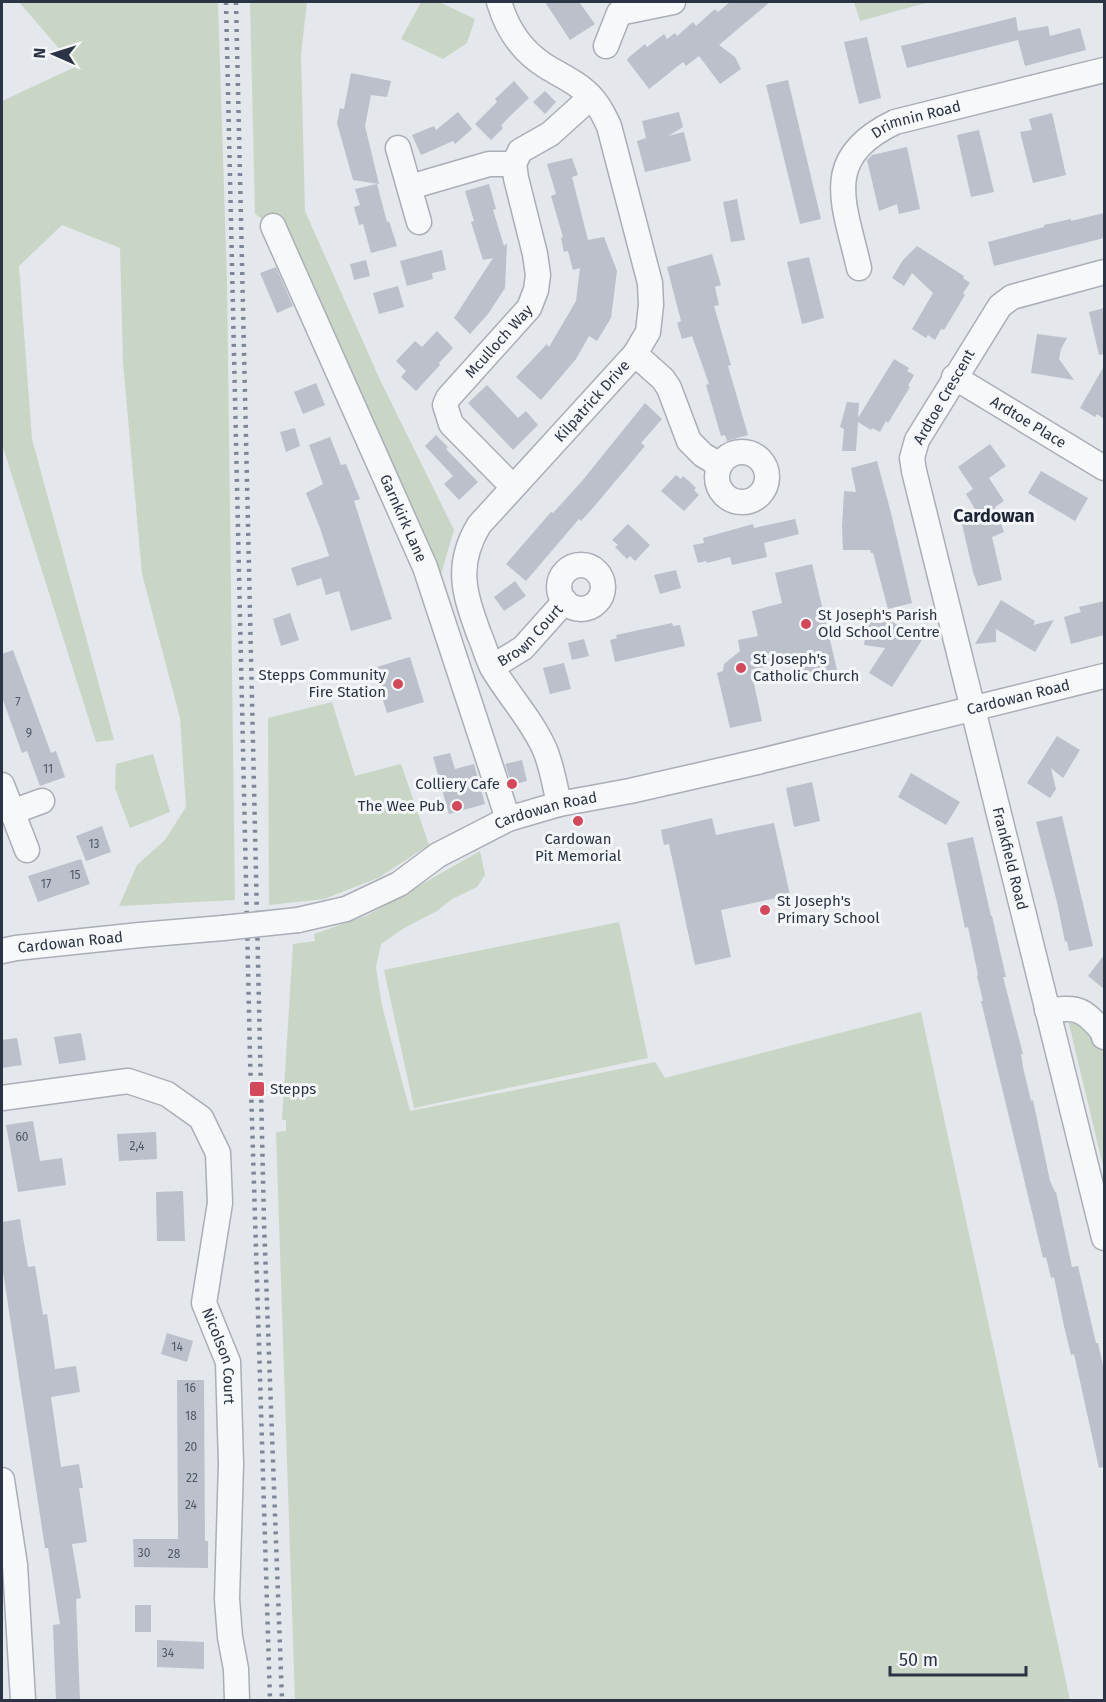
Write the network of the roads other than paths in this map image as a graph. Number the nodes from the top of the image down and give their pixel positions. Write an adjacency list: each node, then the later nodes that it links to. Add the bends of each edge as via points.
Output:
1 (499, 2): 6 (street, Kilpatrick Drive, via 512,34 527,52)
2 (673, 2): 3 (street)
3 (615, 7): 4 (street)
4 (606, 46)
5 (1104, 70): 12 (street, Drimnin Road, via 895,122 862,141 850,156 843,185)
6 (591, 97): 8 (street, via 550,134 520,151); 14 (street, Kilpatrick Drive, via 609,126 650,282 648,332)
7 (398, 148): 9 (street)
8 (514, 164): 9 (street, via 489,164); 18 (street, Mculloch Way, via 535,254 536,290 529,308 445,405 451,424)
9 (410, 188): 10 (street)
10 (419, 222)
11 (273, 226): 27 (street, Garnkirk Lane, via 425,567)
12 (859, 268)
13 (1104, 272): 15 (street, Ardtoe Crescent, via 1011,297 999,306)
14 (635, 354): 16 (street, via 669,388 689,441); 18 (street, Kilpatrick Drive)
15 (954, 376): 17 (street, Ardtoe Place); 22 (street, Ardtoe Crescent, via 917,440 912,458)
16 (720, 465)
17 (1104, 468)
18 (513, 487): 20 (street, Kilpatrick Drive, via 479,525 469,541 464,564 470,609)
19 (565, 601): 20 (street, Brown Court, via 523,648)
20 (492, 667): 25 (street, Kilpatrick Drive, via 525,712 545,751)
21 (1104, 676): 22 (street, Cardowan Road)
22 (971, 708): 25 (street, Cardowan Road, via 746,765); 30 (street, Frankfield Road)
23 (2, 785): 26 (street)
24 (42, 801): 26 (street)
25 (559, 804): 27 (street, Cardowan Road)
26 (12, 812): 28 (street)
27 (508, 819): 29 (street, Cardowan Road, bridge, via 438,855 399,884 346,909 298,920)
28 (27, 850)
29 (2, 951)
30 (1047, 1010): 31 (street, via 1076,1008 1087,1014); 33 (street, Frankfield Road)
31 (1104, 1037)
32 (2, 1098): 36 (street, Nicolson Court, via 128,1081 167,1094 201,1118 218,1153 220,1203 204,1303 228,1362 231,1464 227,1599)
33 (1103, 1228)
34 (2, 1480): 35 (street, via 15,1564)
35 (23, 1701)
36 (237, 1701)

